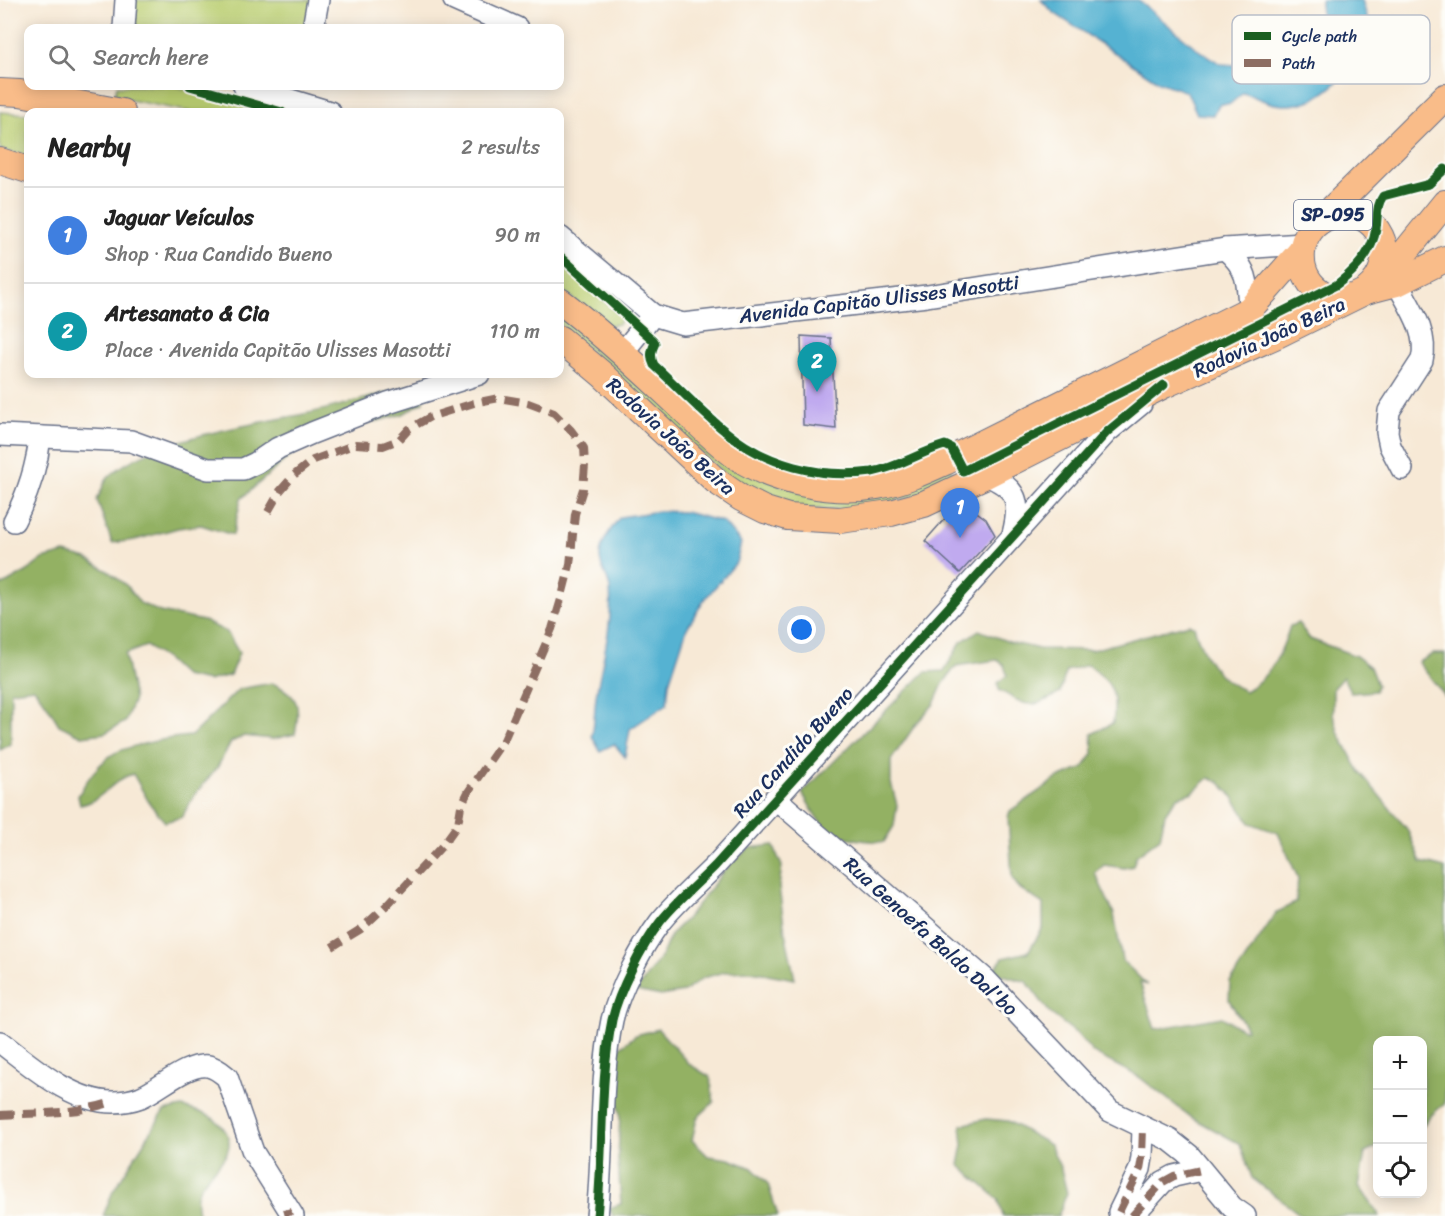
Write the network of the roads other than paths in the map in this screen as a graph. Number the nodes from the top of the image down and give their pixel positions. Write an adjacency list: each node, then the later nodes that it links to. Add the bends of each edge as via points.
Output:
1 (126, 0): 4 (street)
2 (318, 0): 5 (street)
3 (454, 0): 6 (street)
4 (124, 24)
5 (314, 24)
6 (508, 24)
7 (274, 90): 9 (street)
8 (0, 92): 11 (main road)
9 (303, 94): 14 (street)
10 (1445, 97): 20 (main road, Rodovia João Beira / SP-095)
11 (74, 103): 12 (main road); 13 (main road)
12 (0, 105)
13 (101, 108)
14 (324, 108)
15 (0, 161): 16 (main road)
16 (24, 170)
17 (0, 171): 18 (main road)
18 (24, 172)
19 (1445, 203): 25 (main road, Rodovia João Beira)
20 (1320, 221): 22 (main road, Rodovia João Beira / SP-095, via 1306,235); 25 (main road, SP-095, via 1344,214 1368,222 1377,230)
21 (564, 240): 29 (street, Avenida Capitão Ulisses Masotti)
22 (1302, 248): 23 (street, Avenida Capitão Ulisses Masotti); 26 (main road, Rodovia João Beira / SP-095, via 1304,271 1315,288 1333,297); 28 (main road, Rodovia João Beira / SP-095)
23 (1225, 249): 28 (street, via 1246,274); 29 (street, Avenida Capitão Ulisses Masotti, via 927,296 683,324)
24 (1436, 263): 25 (main road, via 1405,262)
25 (1394, 269): 26 (main road, Rodovia João Beira); 36 (street, via 1423,334 1425,350 1389,411 1390,446)
26 (1360, 294): 33 (main road, Rodovia João Beira)
27 (564, 304): 31 (main road, Rodovia João Beira / SP-095)
28 (1249, 310): 31 (main road, Rodovia João Beira / SP-095, via 945,462 913,476 849,489 793,481 738,457)
29 (653, 315): 31 (street)
30 (564, 346): 37 (main road, Rodovia João Beira, via 603,375 716,481 765,510 811,520 864,518 924,504)
31 (623, 352)
32 (466, 378): 35 (street, via 312,433 243,469 208,469 131,441)
33 (1164, 385): 37 (main road, Rodovia João Beira); 39 (street, Rua Candido Bueno, via 1107,432)
34 (0, 435): 35 (street)
35 (40, 437): 38 (street, via 31,482)
36 (1402, 469)
37 (986, 475): 39 (street, via 1003,482 1014,495 1019,511)
38 (14, 521)
39 (1012, 535): 40 (street, Rua Candido Bueno)
40 (775, 798): 42 (street, Rua Genoefa Baldo Dal'bo, via 985,979 1110,1111); 46 (street, Rua Candido Bueno, via 661,921 631,969 612,1017 604,1068)
41 (0, 1042): 45 (street, via 60,1087 112,1102 140,1097 195,1067 217,1069 227,1077 253,1152)
42 (1143, 1128): 43 (street, Rua Genoefa Baldo Dal'bo, via 1170,1140); 44 (street, via 1140,1169)
43 (1201, 1170): 44 (street, via 1163,1182); 47 (street, Rua Genoefa Baldo Dal'bo, via 1232,1207)
44 (1124, 1215)
45 (293, 1216)
46 (597, 1216)
47 (1245, 1216)

